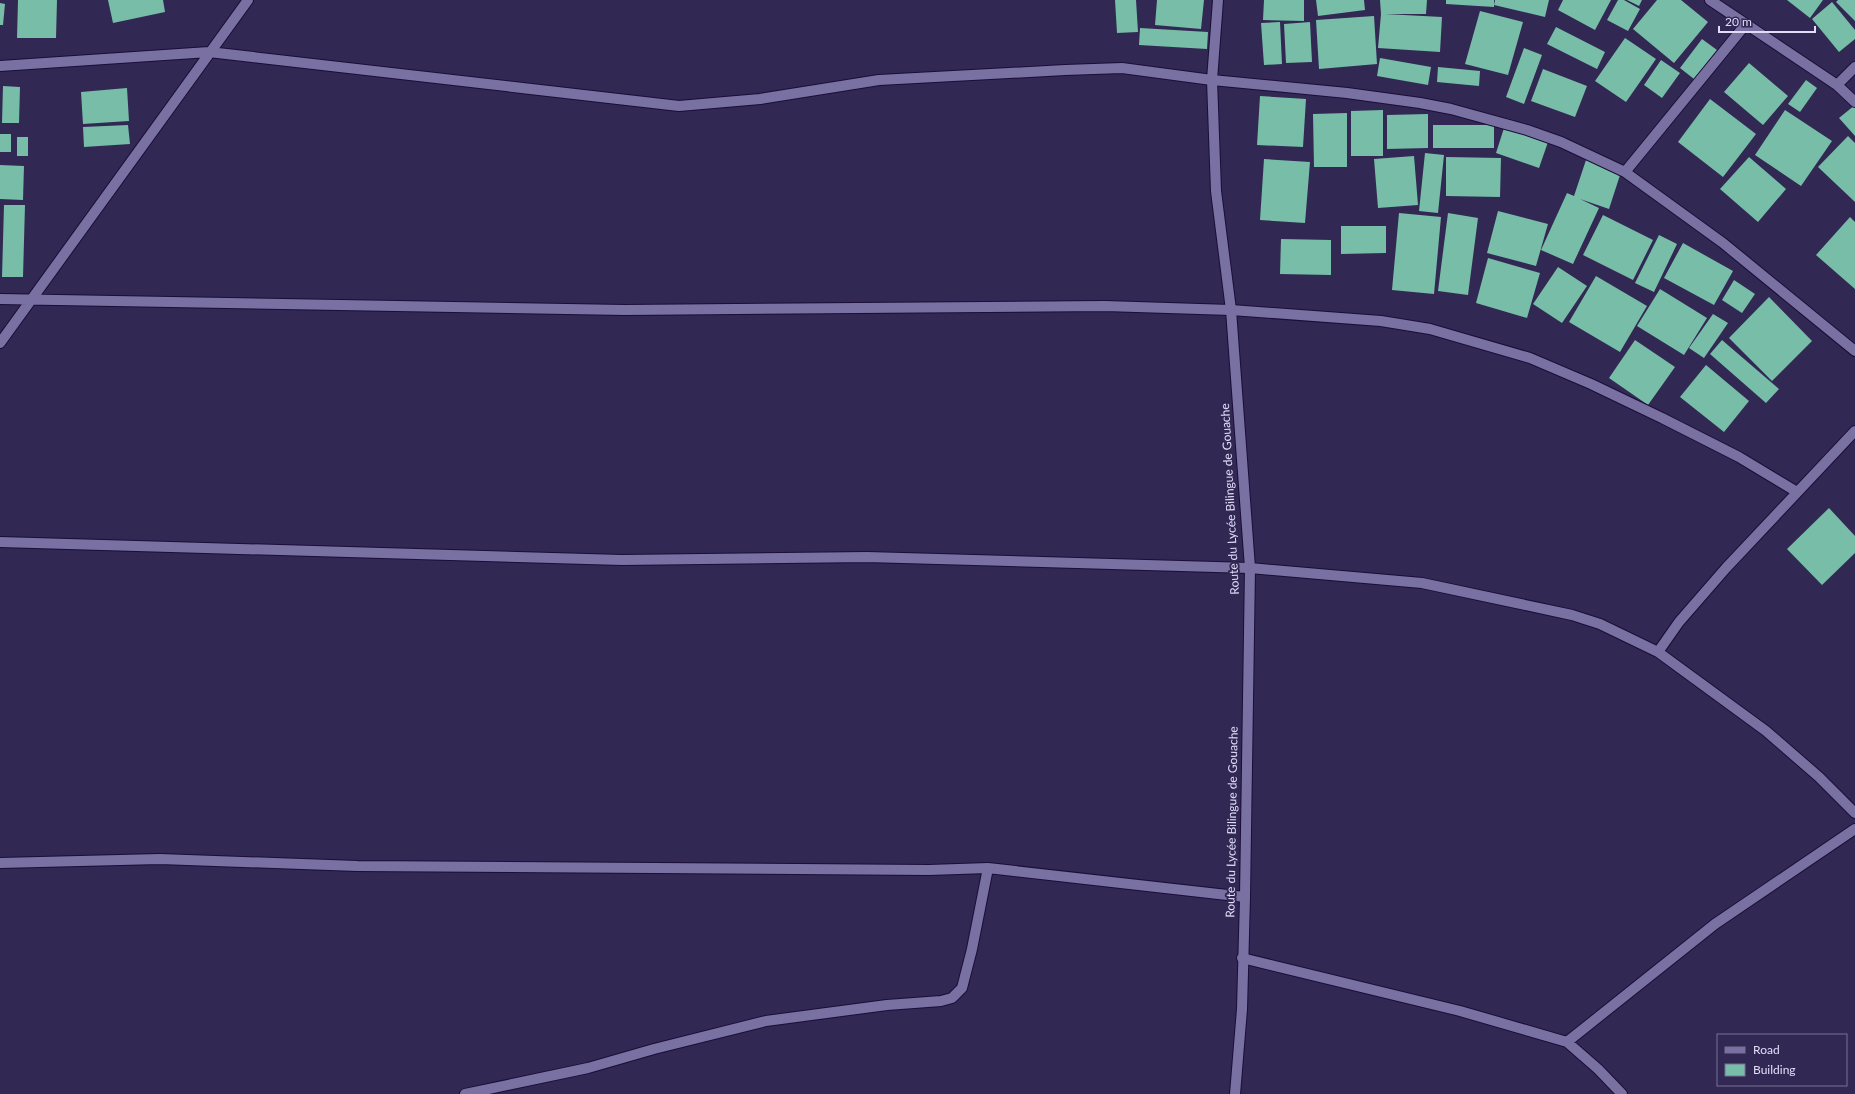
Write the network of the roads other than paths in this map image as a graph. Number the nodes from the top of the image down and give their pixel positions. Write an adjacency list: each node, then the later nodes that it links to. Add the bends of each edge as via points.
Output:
1 (248, 0): 5 (street)
2 (1218, 0): 8 (street, Route du Lycée Bilingue de Gouache)
3 (1710, 0): 4 (street)
4 (1746, 24): 9 (street); 11 (street)
5 (210, 52): 6 (street); 8 (street, via 679,106 760,99 879,80 1065,70 1122,68); 12 (street)
6 (0, 66)
7 (1855, 67): 9 (street)
8 (1212, 80): 11 (street, via 1347,93 1451,108 1561,142); 14 (street, Route du Lycée Bilingue de Gouache, via 1216,191)
9 (1837, 85): 10 (street)
10 (1855, 102)
11 (1625, 172): 16 (street, via 1723,242)
12 (32, 298): 13 (street); 14 (street, via 625,310 1105,306); 15 (street)
13 (0, 299)
14 (1231, 310): 18 (street, via 1388,322 1430,329 1530,358 1662,418 1738,457); 20 (street, Route du Lycée Bilingue de Gouache)
15 (0, 342)
16 (1855, 351)
17 (1855, 431): 18 (street)
18 (1797, 492): 21 (street, via 1679,622)
19 (0, 542): 20 (street, via 622,560 867,557)
20 (1250, 568): 21 (street, via 1430,585 1572,615 1600,624); 26 (street, Route du Lycée Bilingue de Gouache)
21 (1658, 652): 22 (street, via 1766,731 1819,777)
22 (1855, 813)
23 (1855, 829): 28 (street, via 1715,924)
24 (0, 863): 25 (street, via 160,859 373,866 929,870)
25 (988, 868): 26 (street); 29 (street, via 962,988 952,998 766,1021 588,1068)
26 (1245, 897): 27 (street, Route du Lycée Bilingue de Gouache)
27 (1242, 958): 28 (street, via 1460,1011); 30 (street, Route du Lycée Bilingue de Gouache, via 1242,1009)
28 (1567, 1042): 31 (street)
29 (465, 1094)
30 (1235, 1094)
31 (1622, 1094)

